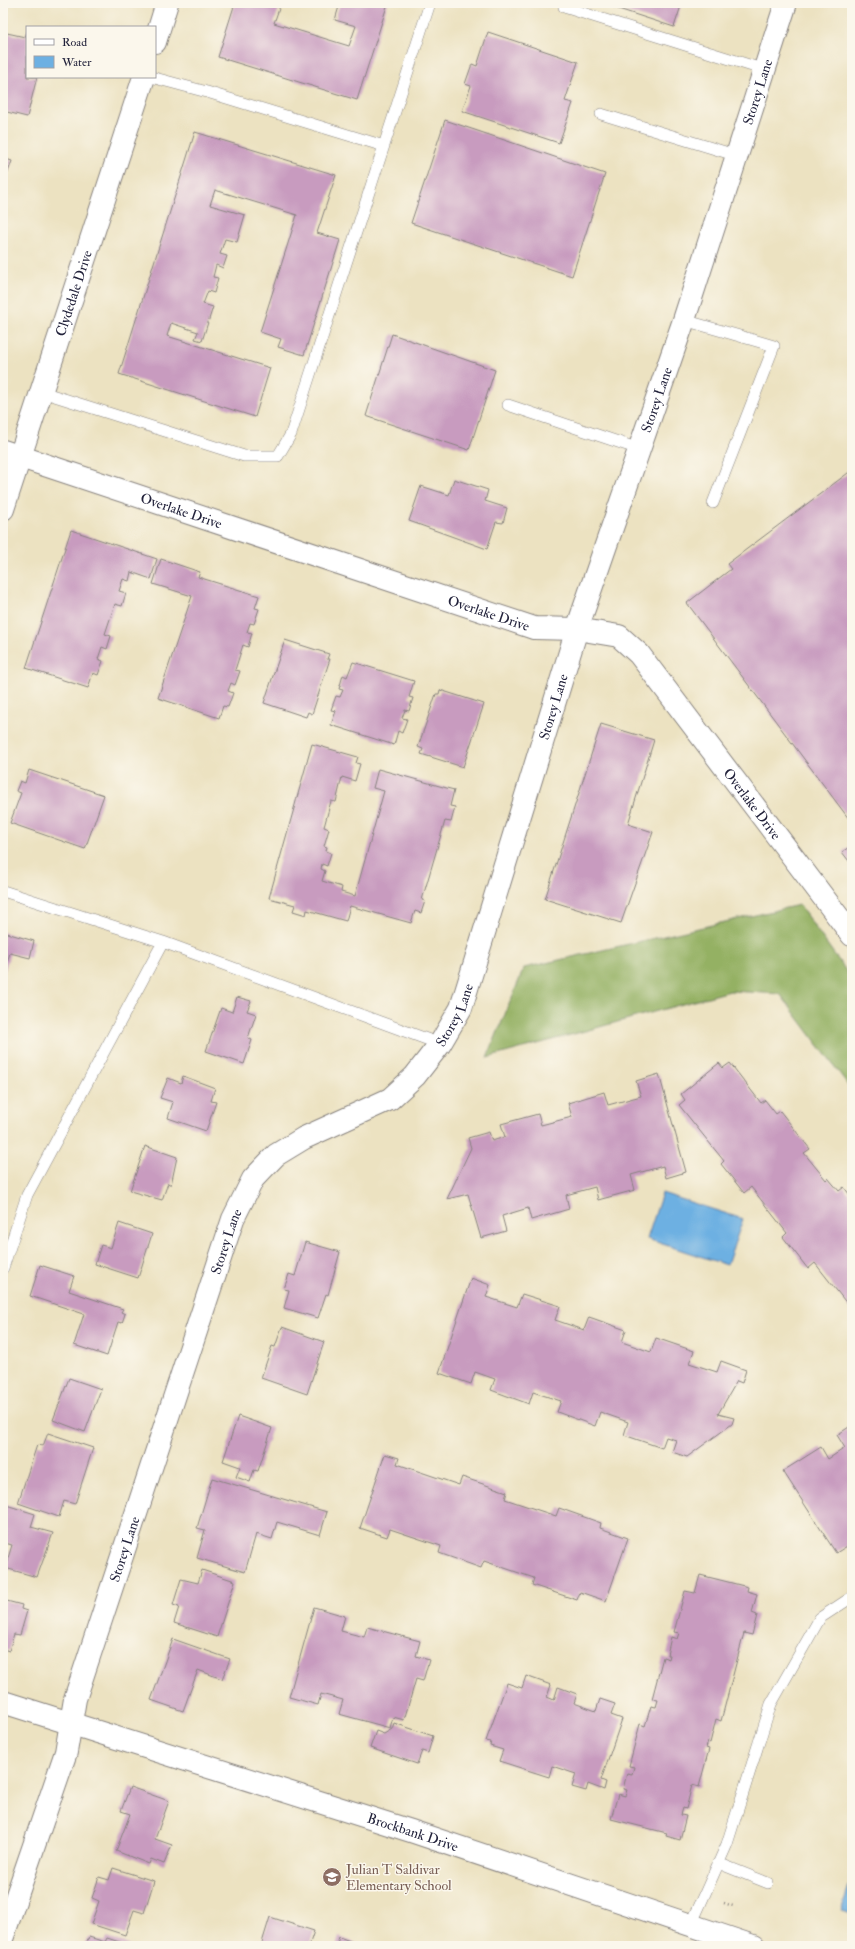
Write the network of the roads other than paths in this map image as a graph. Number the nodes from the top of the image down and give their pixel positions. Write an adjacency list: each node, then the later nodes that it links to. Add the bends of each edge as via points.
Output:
1 (167, 3): 5 (street)
2 (430, 3): 10 (lane)
3 (786, 3): 6 (street, Storey Lane)
4 (564, 7): 6 (lane)
5 (156, 39)
6 (765, 70): 11 (street, Storey Lane)
7 (144, 78): 13 (street, Clydedale Drive)
8 (155, 78): 10 (lane)
9 (601, 114): 11 (lane)
10 (384, 146): 13 (lane, via 290,434 278,456 244,456)
11 (738, 156): 12 (street, Storey Lane)
12 (684, 320): 15 (street, Storey Lane); 17 (lane, via 774,346)
13 (42, 392): 16 (street, Clydedale Drive)
14 (508, 405): 15 (lane)
15 (639, 449): 19 (street, Storey Lane)
16 (12, 454): 18 (street, Clydedale Drive); 19 (street, Overlake Drive, via 534,628)
17 (713, 503)
18 (3, 510)
19 (577, 629): 21 (street, Overlake Drive, via 619,636 639,654); 23 (street, Storey Lane, via 461,1008)
20 (3, 891): 22 (lane)
21 (852, 935)
22 (164, 942): 23 (lane); 24 (lane, via 27,1195)
23 (440, 1044): 27 (street, Storey Lane, via 415,1076 390,1099 304,1138 276,1155 253,1179 233,1219 75,1699)
24 (3, 1268)
25 (852, 1597): 28 (lane, via 820,1618 771,1704 727,1844)
26 (3, 1702): 27 (street, Brockbank Drive)
27 (71, 1723): 30 (street, Brockbank Drive); 31 (street, Storey Lane, via 66,1752)
28 (718, 1863): 29 (lane); 30 (lane)
29 (768, 1883)
30 (691, 1925): 32 (street, Brockbank Drive)
31 (3, 1936)
32 (753, 1946)

